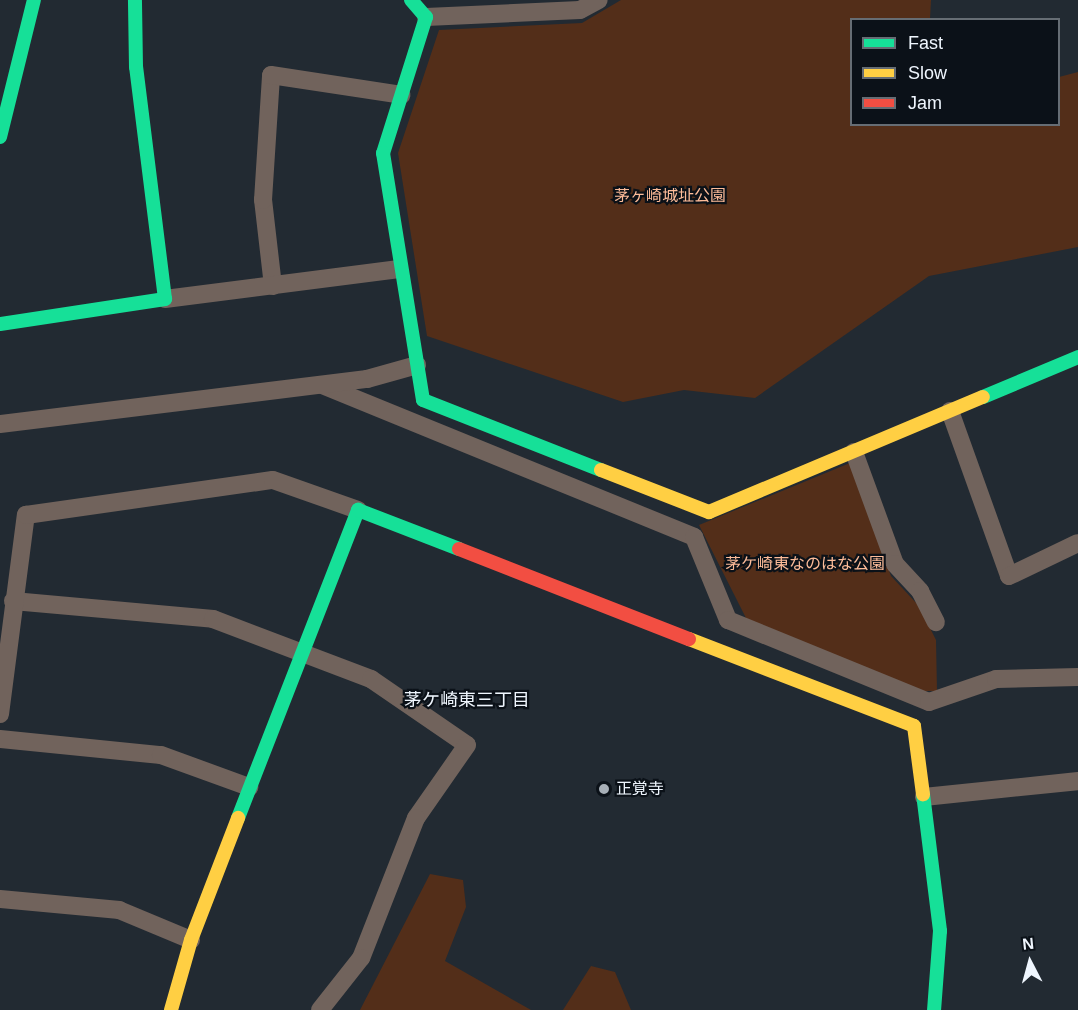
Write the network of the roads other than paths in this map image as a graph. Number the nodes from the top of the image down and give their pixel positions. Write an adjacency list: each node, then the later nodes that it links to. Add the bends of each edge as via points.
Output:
1 (34, 0): 7 (street)
2 (135, 0): 10 (street, via 136,67)
3 (411, 0): 5 (street)
4 (599, 0): 5 (street, via 579,10)
5 (426, 17): 6 (street)
6 (401, 95): 8 (street, via 383,153); 9 (street, via 271,75 263,200)
7 (0, 137)
8 (399, 269): 9 (street); 13 (street)
9 (273, 286): 10 (street)
10 (165, 299): 11 (street)
11 (0, 324)
12 (1078, 357): 15 (street)
13 (417, 365): 14 (street); 17 (street, via 423,400 709,512)
14 (322, 385): 16 (street); 23 (street, via 694,537 728,620 929,702 996,679)
15 (950, 411): 17 (street); 19 (street, via 1009,576)
16 (0, 424)
17 (854, 452): 21 (street, via 894,564 921,591)
18 (358, 510): 20 (street, via 273,480 26,515); 22 (street); 28 (street, via 914,726)
19 (1078, 543)
20 (13, 601): 22 (street, via 213,619); 24 (street)
21 (936, 622)
22 (303, 653): 27 (street); 32 (street, via 371,679 467,745 416,818 361,958)
23 (1078, 677)
24 (0, 714)
25 (0, 739): 27 (street, via 161,755)
26 (1078, 781): 28 (street)
27 (249, 787): 30 (street)
28 (924, 797): 33 (street, via 940,931)
29 (0, 899): 30 (street, via 119,910)
30 (191, 940): 31 (street)
31 (171, 1010)
32 (320, 1010)
33 (934, 1010)

